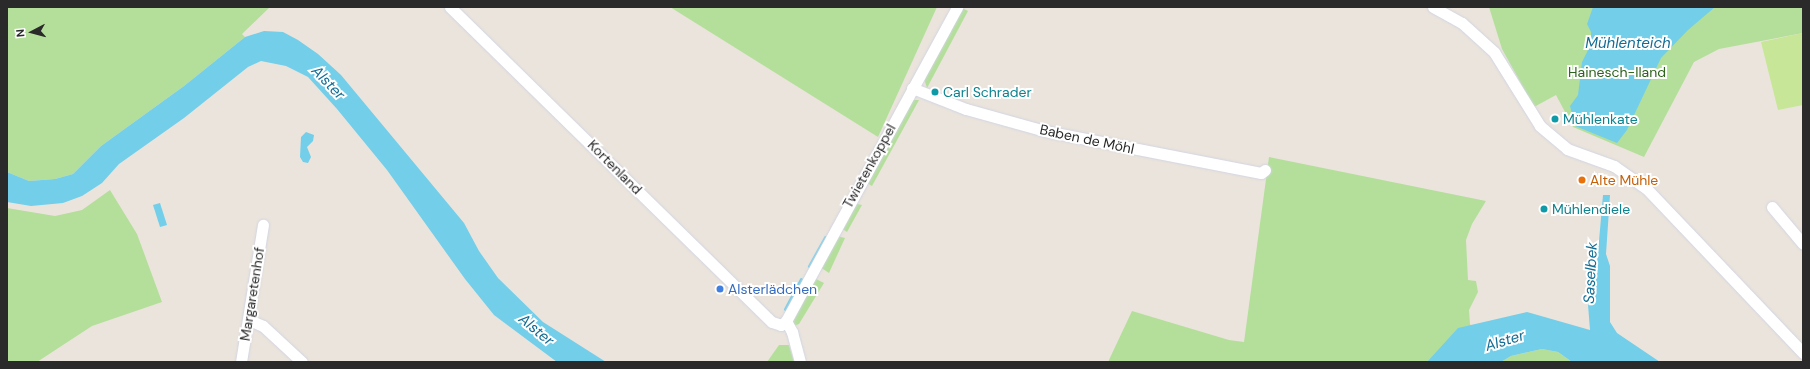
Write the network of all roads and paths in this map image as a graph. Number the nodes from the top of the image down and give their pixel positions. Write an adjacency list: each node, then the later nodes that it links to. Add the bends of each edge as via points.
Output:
1 (450, 7): 10 (street, Kortenland, via 772,322)
2 (957, 7): 4 (street, Twietenkoppel)
3 (1433, 7): 11 (street, via 1462,23 1494,52 1540,126 1567,149 1614,166 1646,188)
4 (912, 88): 5 (street, Baben de Möhl, via 966,109 1044,131 1261,173); 10 (street, Twietenkoppel)
5 (1265, 170)
6 (1772, 207): 8 (street)
7 (263, 225): 9 (street, Margaretenhof)
8 (1803, 244)
9 (249, 320): 12 (street, Margaretenhof); 13 (street, via 263,326)
10 (783, 323): 14 (street, via 792,332)
11 (1803, 353)
12 (241, 362)
13 (302, 362)
14 (800, 362)

